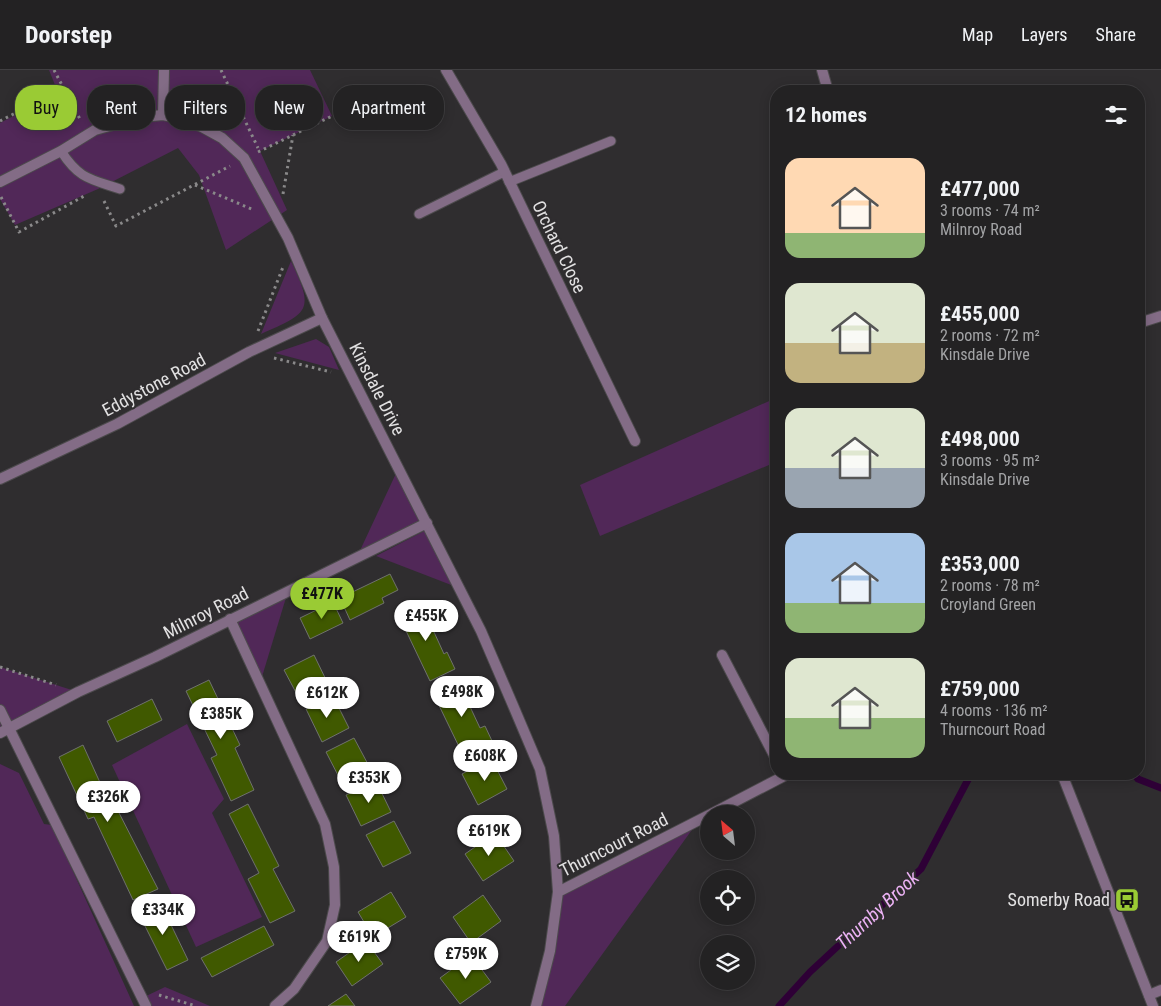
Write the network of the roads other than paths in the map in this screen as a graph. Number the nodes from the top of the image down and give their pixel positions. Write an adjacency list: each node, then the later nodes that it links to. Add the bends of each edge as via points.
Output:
1 (164, 70): 5 (street)
2 (446, 70): 8 (street, Orchard Close)
3 (822, 70): 4 (street)
4 (826, 85)
5 (163, 115): 7 (street, Kinsdale Drive, via 119,122 88,134); 14 (street, Kinsdale Drive, via 202,127 222,138 244,158 292,246)
6 (611, 141): 10 (lane)
7 (61, 151): 9 (street, Kinsdale Drive); 11 (lane, via 75,171)
8 (504, 172): 10 (street, Orchard Close); 12 (lane)
9 (0, 182)
10 (510, 182): 16 (street, Orchard Close)
11 (120, 188)
12 (419, 214)
13 (1161, 316): 15 (street)
14 (322, 318): 17 (street, Eddystone Road, via 249,352 117,424); 18 (street, Kinsdale Drive)
15 (1145, 321)
16 (635, 441)
17 (0, 479)
18 (427, 523): 19 (street, Milnroy Road); 28 (street, Kinsdale Drive, via 481,631 540,769 554,836)
19 (230, 619): 22 (street, Milnroy Road); 32 (street, via 325,824 334,867 334,905 327,941 294,989)
20 (722, 655): 23 (street)
21 (0, 710): 22 (street)
22 (4, 730): 31 (street)
23 (770, 747)
24 (774, 780): 26 (street, Thurncourt Road)
25 (1064, 780): 30 (street)
26 (727, 805)
27 (700, 819): 28 (street, Thurncourt Road)
28 (558, 892): 33 (street, Thurncourt Road, via 550,951)
29 (1161, 990): 30 (street)
30 (1148, 995): 34 (street)
31 (144, 1002)
32 (275, 1006)
33 (536, 1006)
34 (1153, 1006)

